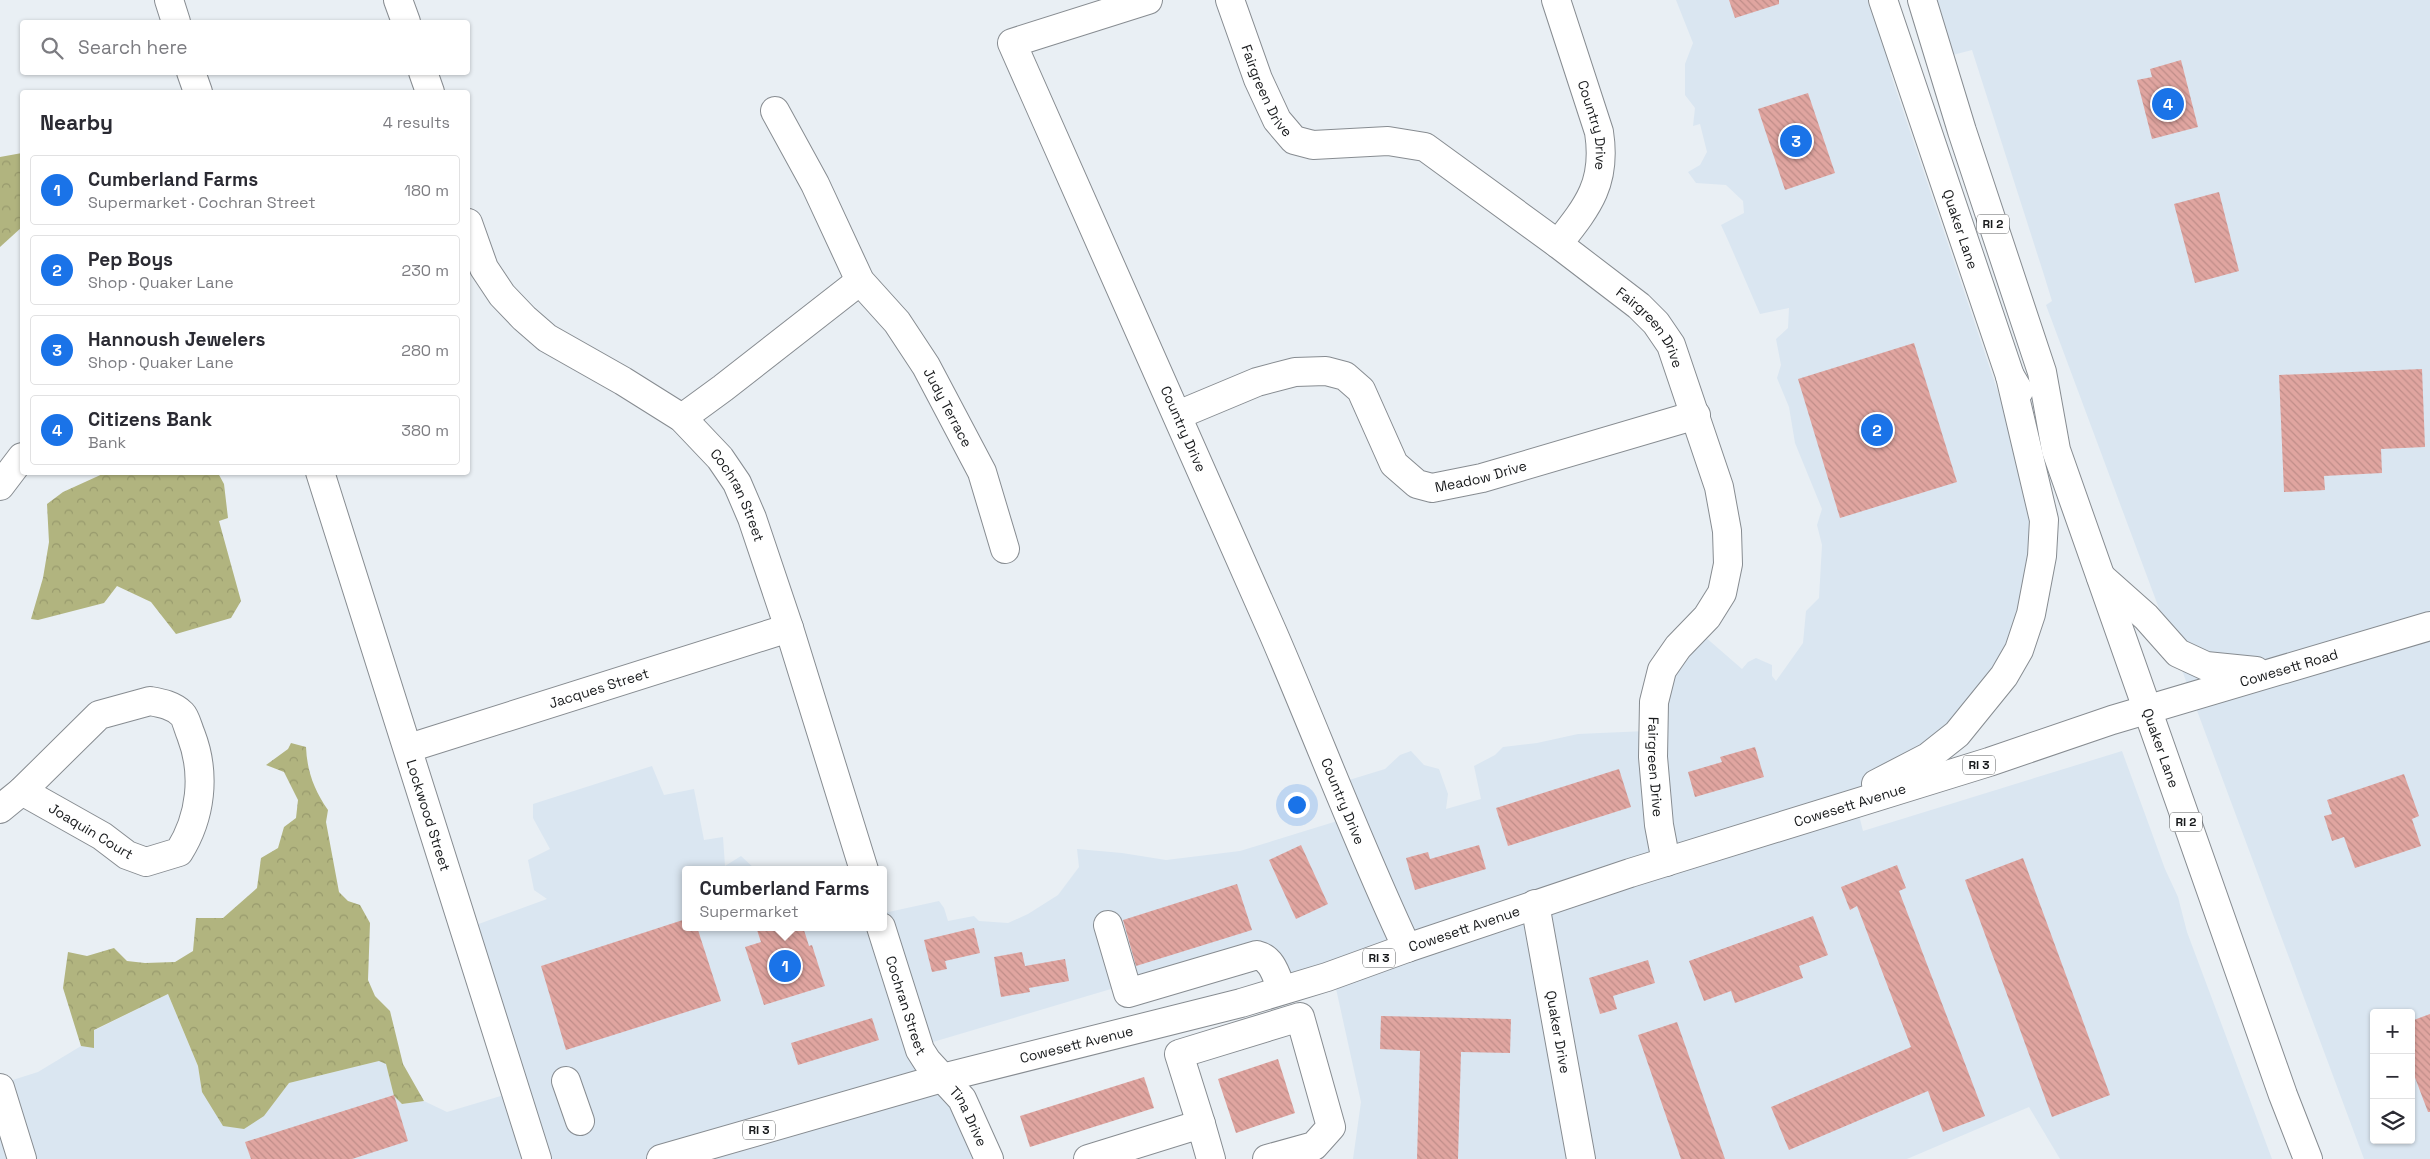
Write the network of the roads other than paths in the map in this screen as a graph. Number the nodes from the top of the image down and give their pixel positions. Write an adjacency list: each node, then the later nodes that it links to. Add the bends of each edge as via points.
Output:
1 (168, 0): 8 (street)
2 (398, 0): 9 (street)
3 (1148, 0): 19 (street, Country Drive, via 1012,43)
4 (1230, 0): 16 (street, Fairgreen Drive, via 1276,120 1294,140 1313,145 1388,141 1425,147)
5 (1556, 0): 16 (street, Country Drive, via 1598,132 1602,159 1597,186 1587,207)
6 (1883, 0): 18 (street, Quaker Lane / RI 2)
7 (1922, 0): 22 (street, Quaker Lane / RI 2, via 2042,372)
8 (175, 20)
9 (405, 20)
10 (192, 75): 12 (street)
11 (424, 75): 13 (street)
12 (197, 90)
13 (429, 90)
14 (775, 111): 17 (street, Judy Terrace, via 815,184)
15 (470, 229): 21 (street, Cochran Street, via 484,268 502,295 524,318 547,338)
16 (1558, 244): 20 (street, Fairgreen Drive, via 1639,306 1656,323 1671,345)
17 (860, 280): 21 (street); 26 (street, Judy Terrace, via 897,322 926,366 982,472)
18 (2010, 376): 22 (street, Quaker Lane / RI 2); 35 (street, via 2044,520 2039,579 2019,650 2004,676 1957,734 1928,757)
19 (1178, 415): 20 (street, Meadow Drive, via 1257,382 1295,372 1326,371 1345,376 1361,390 1394,464 1417,484 1432,488 1482,478); 41 (street, Country Drive)
20 (1696, 415): 36 (street, Fairgreen Drive, via 1719,487 1727,531 1728,564 1722,594 1662,670 1654,702 1653,757)
21 (682, 418): 29 (street, Cochran Street, via 720,458 737,484 752,518)
22 (2056, 450): 27 (street, Quaker Lane / RI 2)
23 (20, 461): 25 (street)
24 (321, 475): 32 (street, Lockwood Street)
25 (0, 486)
26 (1005, 549)
27 (2100, 576): 30 (street, via 2146,617 2178,653 2206,666); 31 (street, Quaker Lane / RI 2)
28 (2430, 626): 30 (street, Cowesett Road)
29 (789, 628): 32 (street, Jacques Street); 37 (street, Cochran Street)
30 (2268, 673): 31 (street, Cowesett Road)
31 (2147, 710): 35 (street, Cowesett Avenue / RI 3); 58 (street, Quaker Lane / RI 2)
32 (409, 748): 51 (street, Lockwood Street)
33 (22, 791): 33 (street, Joaquin Court, via 99,715 150,701 166,704 183,714 196,749 200,778 198,806 190,835 179,852 161,859 146,862 127,856 102,836); 34 (street, Joaquin Court)
34 (0, 809)
35 (1810, 818): 36 (street, Cowesett Avenue / RI 3)
36 (1666, 862): 38 (street, Cowesett Avenue / RI 3)
37 (863, 866)
38 (1535, 904): 41 (street, Cowesett Avenue / RI 3); 57 (street, Quaker Drive)
39 (1108, 925): 43 (street)
40 (882, 931): 45 (street, Cochran Street, via 914,1037 927,1061)
41 (1406, 948): 42 (street, Cowesett Avenue / RI 3, via 1346,971)
42 (1282, 990): 43 (street, via 1272,966 1257,955); 44 (street, Cowesett Avenue / RI 3)
43 (1128, 993): 44 (street)
44 (1138, 1029): 45 (street, Cowesett Avenue / RI 3)
45 (942, 1078): 52 (street, Cowesett Avenue / RI 3); 53 (street, Tina Drive, via 962,1100)
46 (566, 1081): 48 (street)
47 (0, 1088): 50 (street)
48 (580, 1121)
49 (1200, 1124): 54 (street); 55 (street); 56 (street, via 1179,1054 1300,1018 1331,1127 1314,1146)
50 (22, 1159)
51 (537, 1159)
52 (661, 1159)
53 (989, 1159)
54 (1088, 1159)
55 (1212, 1159)
56 (1267, 1159)
57 (1581, 1159)
58 (2308, 1159)

